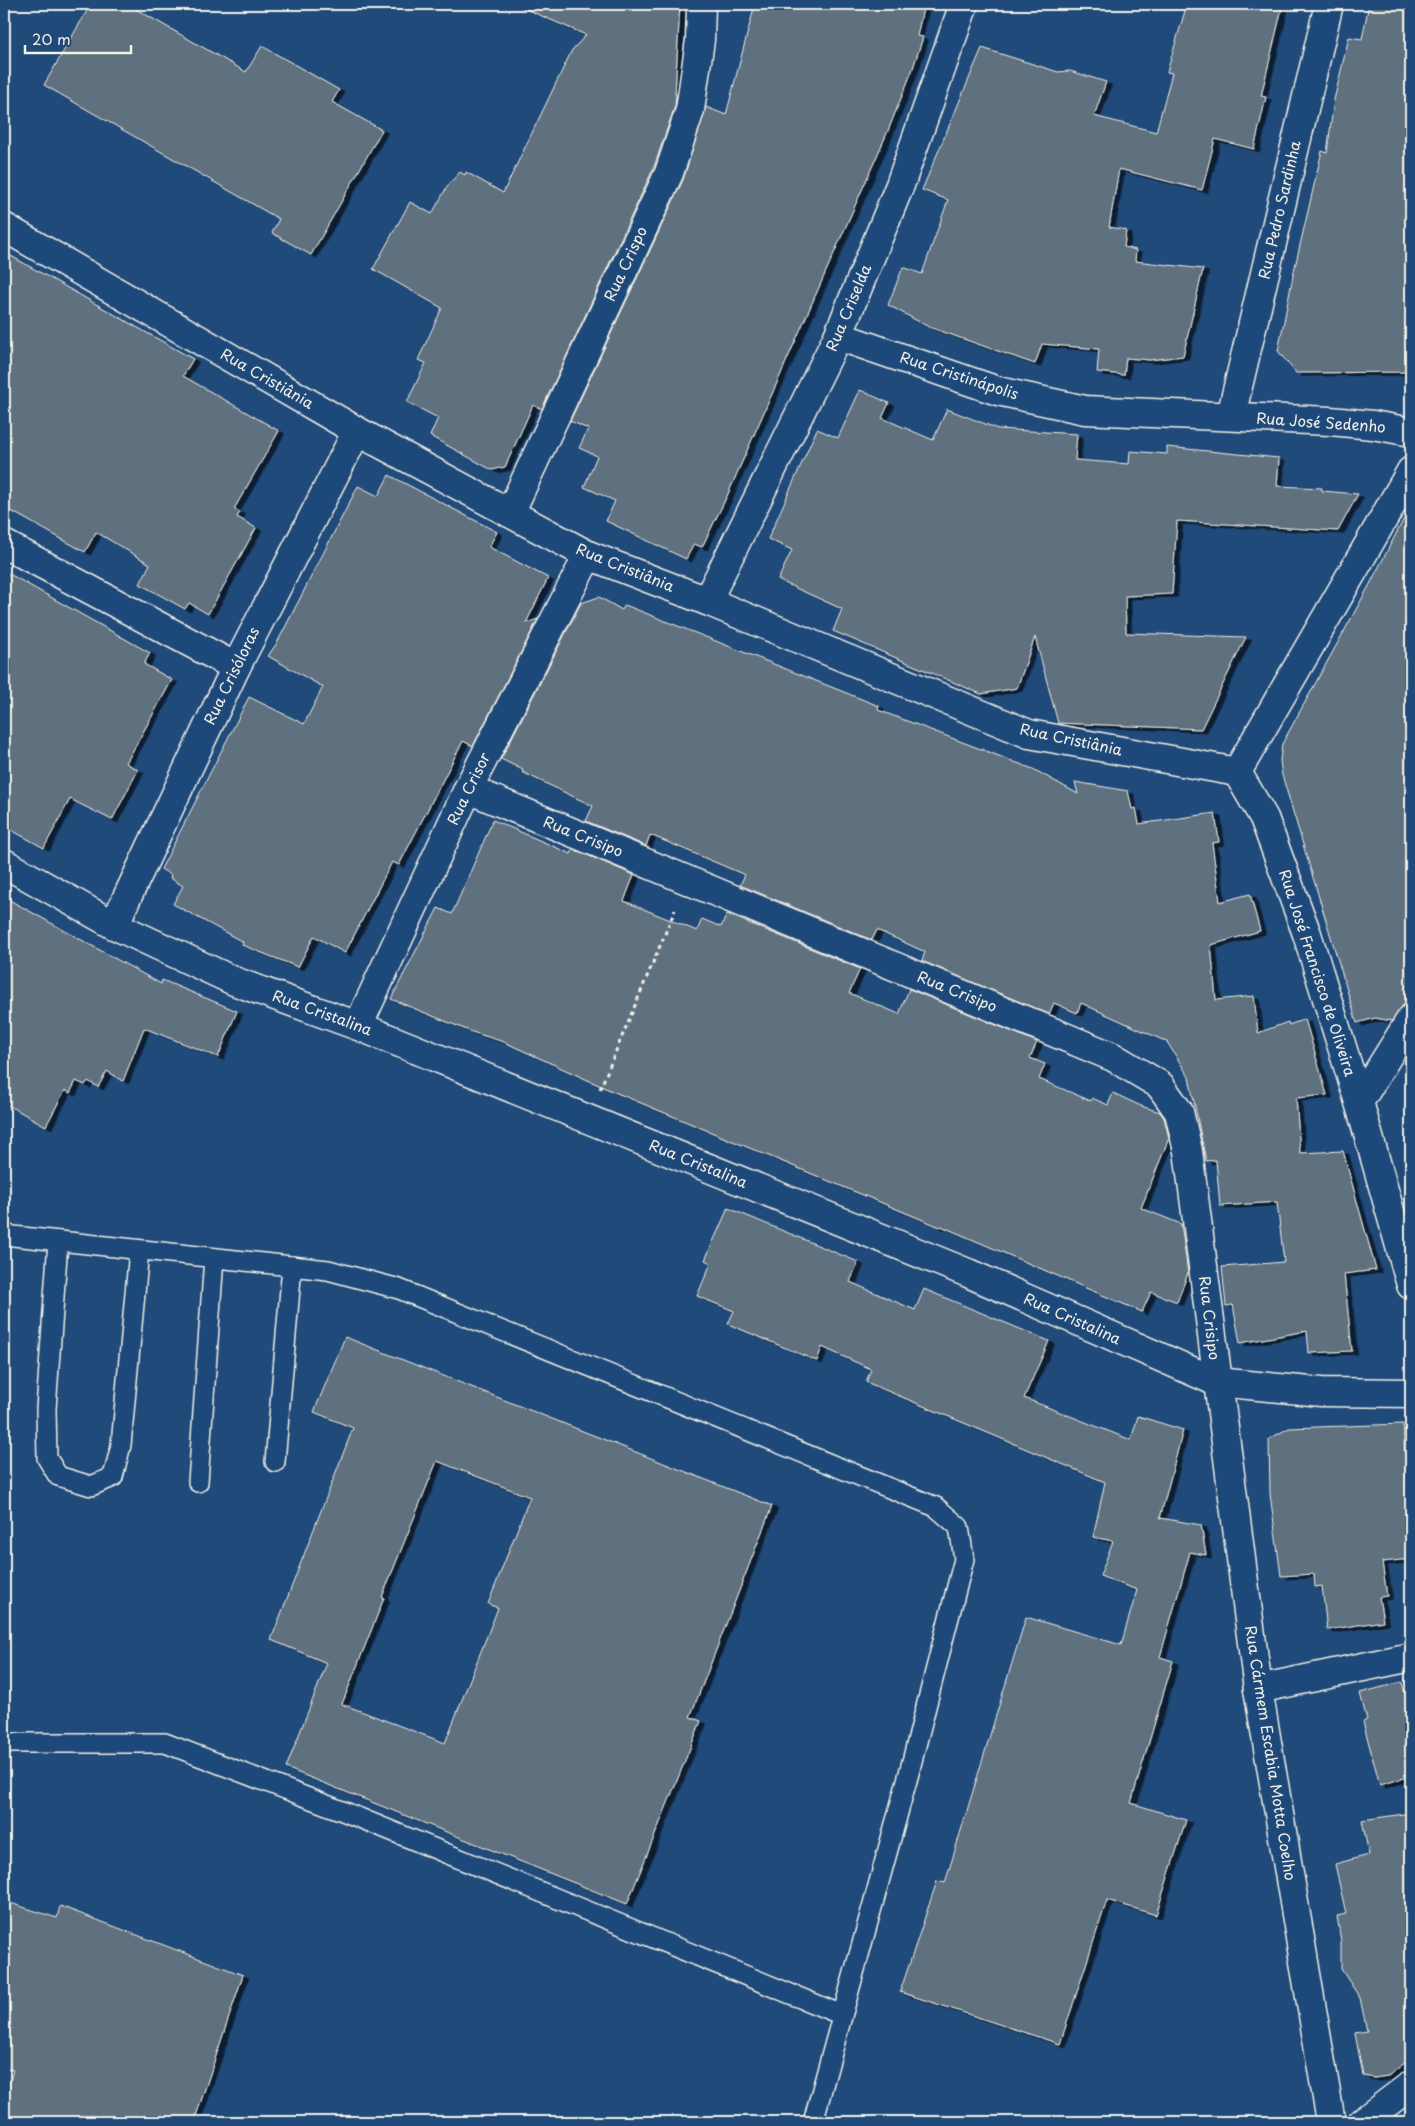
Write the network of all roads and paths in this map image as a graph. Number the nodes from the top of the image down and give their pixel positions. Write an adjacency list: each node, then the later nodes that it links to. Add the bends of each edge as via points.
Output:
1 (701, 4): 10 (street, Rua Crispo, via 700,40 690,110 669,173)
2 (964, 4): 5 (street, Rua Criselda, via 900,185)
3 (1329, 4): 6 (street, Rua Pedro Sardinha)
4 (4, 227): 7 (street, Rua Cristiânia)
5 (838, 336): 6 (street, Rua Cristinápolis, via 998,391 1085,410); 13 (street, Rua Criselda)
6 (1231, 416): 8 (street, Rua José Sedenho, via 1330,421)
7 (357, 431): 10 (street, Rua Cristiânia); 14 (street, Rua Crisóloras)
8 (1411, 432)
9 (1411, 471): 15 (street)
10 (510, 513): 12 (street, Rua Cristiânia)
11 (4, 544): 14 (street)
12 (588, 556): 13 (street, Rua Cristiânia); 16 (street, Rua Crisor)
13 (707, 601): 15 (street, Rua Cristiânia, via 1029,734)
14 (236, 667): 19 (street, Rua Crisóloras)
15 (1237, 772): 22 (street, Rua José Francisco de Oliveira, via 1264,818 1304,925)
16 (468, 789): 18 (street, Rua Crisipo); 21 (street, Rua Crisor)
17 (4, 863): 19 (street, Rua Cristalina)
18 (688, 880): 23 (path); 30 (street, Rua Crisipo, via 1113,1057 1160,1085 1179,1112 1188,1151)
19 (114, 925): 21 (street, Rua Cristalina, via 234,981)
20 (1411, 1019): 22 (street)
21 (358, 1026): 23 (street, Rua Cristalina)
22 (1359, 1102): 29 (street, Rua José Francisco de Oliveira)
23 (587, 1118): 30 (street, Rua Cristalina, via 968,1273)
24 (4, 1235): 25 (lane)
25 (58, 1241): 26 (lane); 26 (lane, via 46,1409 47,1458 58,1476 91,1486 113,1476 121,1445)
26 (139, 1250): 27 (lane)
27 (214, 1258): 28 (lane); 33 (lane)
28 (292, 1266): 32 (lane); 37 (lane, via 328,1270 399,1289 927,1503 959,1527 964,1559)
29 (1411, 1285)
30 (1217, 1382): 31 (street, Rua Cristalina, via 1321,1392); 35 (street, Rua Cármem Escabia Motta Coelho)
31 (1411, 1393)
32 (275, 1462)
33 (198, 1482)
34 (1411, 1657): 35 (street)
35 (1258, 1689): 40 (street, Rua Cármem Escabia Motta Coelho)
36 (4, 1743): 37 (lane, via 165,1743 345,1812)
37 (842, 2015): 39 (lane)
38 (1411, 2085): 41 (street)
39 (813, 2122)
40 (1331, 2122)
41 (1362, 2122)

